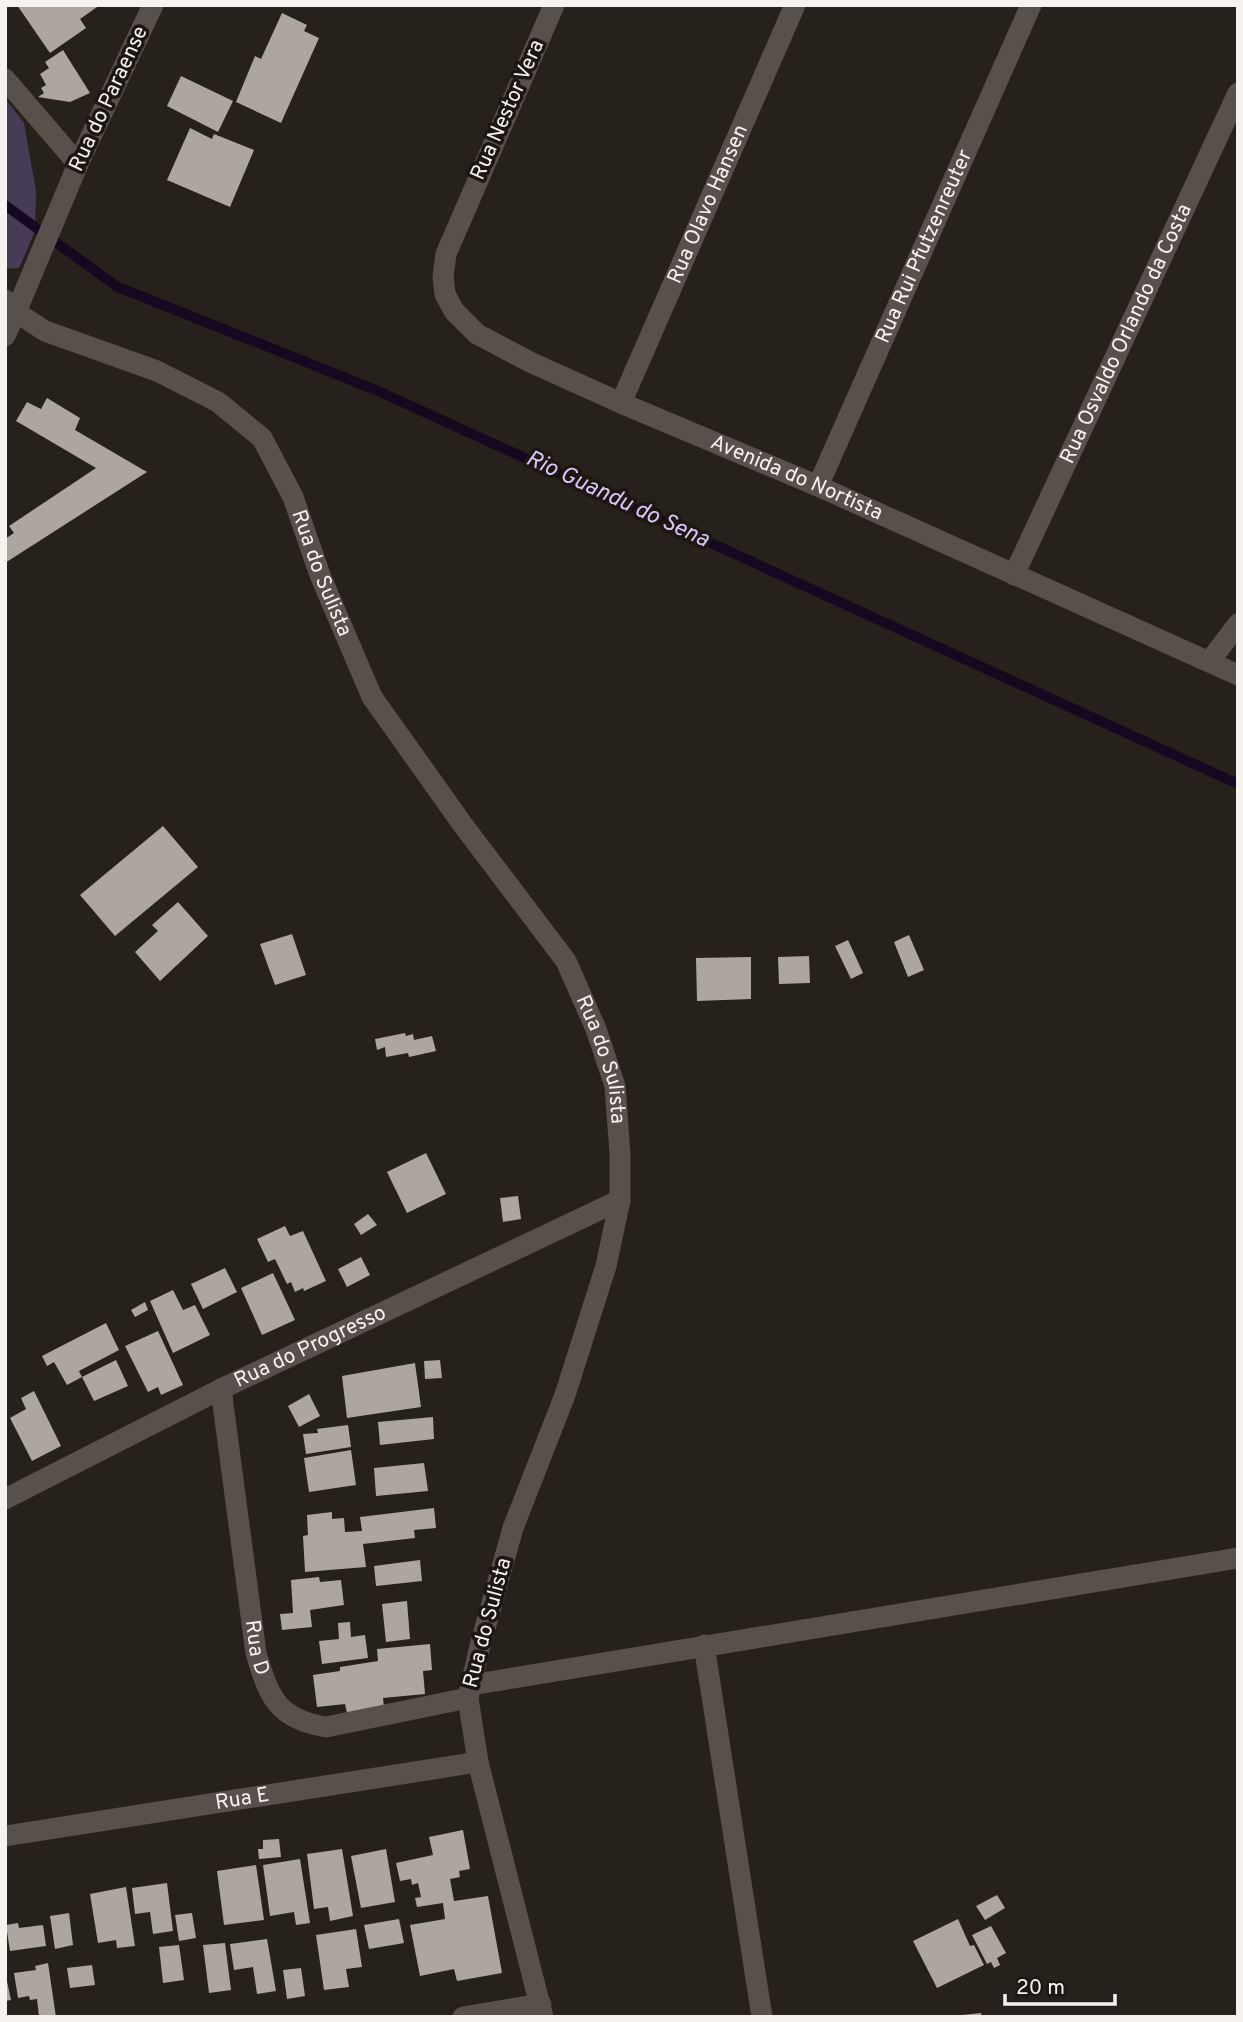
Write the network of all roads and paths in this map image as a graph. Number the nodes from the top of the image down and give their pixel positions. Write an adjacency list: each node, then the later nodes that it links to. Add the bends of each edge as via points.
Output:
1 (153, 5): 7 (street, Rua do Paraense)
2 (554, 5): 8 (street, Rua Nestor Vera)
3 (795, 5): 11 (street, Rua Olavo Hansen)
4 (1031, 5): 12 (street, Rua Rui Pfutzenreuter)
5 (5, 79): 7 (street)
6 (1238, 93): 13 (street, Rua Osvaldo Orlando da Costa)
7 (78, 164): 9 (street, Rua do Paraense, via 26,288)
8 (461, 216): 11 (street, Avenida do Nortista, via 446,254 443,277 454,311 477,334)
9 (11, 306): 10 (street, Rua do Paraense); 17 (street, Rua do Sulista, via 45,331 157,371 218,402 262,438 292,498 372,697 566,961 615,1086)
10 (5, 336)
11 (621, 403): 12 (street, Avenida do Nortista)
12 (818, 486): 13 (street, Avenida do Nortista)
13 (1014, 575): 15 (street, Avenida do Nortista)
14 (1238, 624): 15 (street)
15 (1209, 662): 16 (street, Avenida do Nortista)
16 (1238, 675)
17 (620, 1200): 18 (street, Rua do Progresso); 22 (street, Rua do Sulista, via 606,1266 565,1395 513,1528)
18 (221, 1390): 19 (street, Rua do Progresso); 22 (street, Rua D, via 256,1653 275,1702 302,1723 326,1727)
19 (5, 1499)
20 (1238, 1558): 21 (street, Rua D)
21 (704, 1645): 22 (street, Rua D); 27 (street)
22 (470, 1691): 23 (street, Rua do Sulista)
23 (478, 1762): 24 (street, Rua E); 25 (street, Rua do Sulista)
24 (5, 1836)
25 (542, 2011): 26 (street)
26 (463, 2017)
27 (762, 2017)

